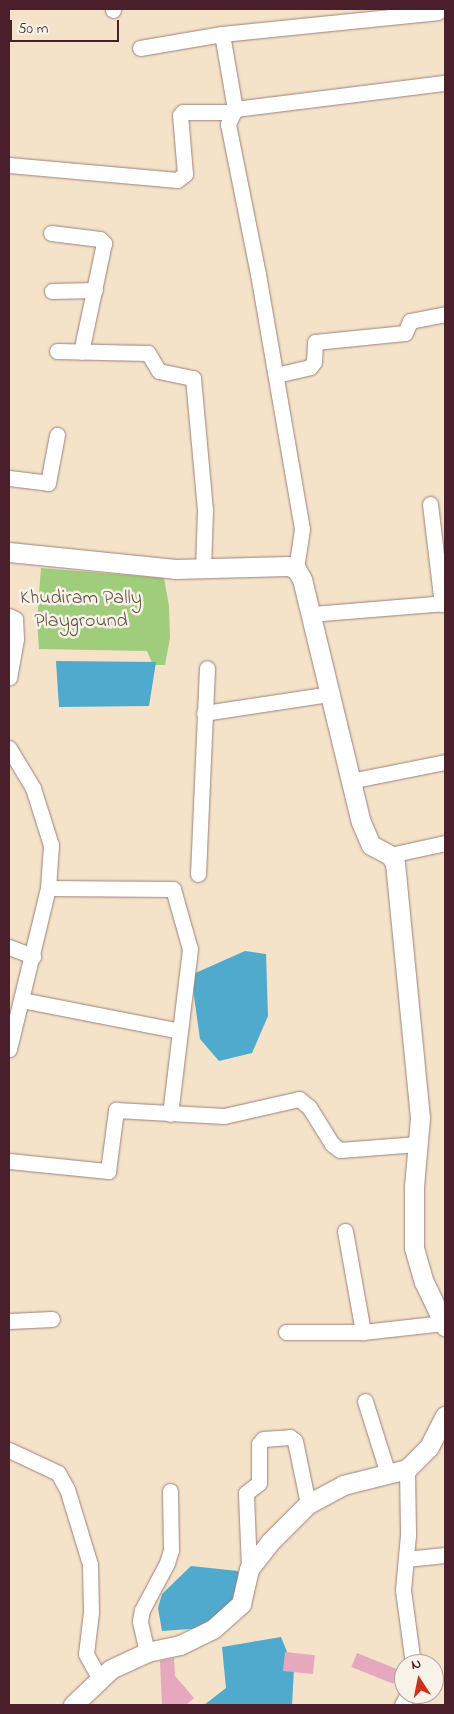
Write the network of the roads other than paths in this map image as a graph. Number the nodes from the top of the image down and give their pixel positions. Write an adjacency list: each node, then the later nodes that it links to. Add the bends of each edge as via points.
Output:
1 (442, 9): 2 (street)
2 (222, 34): 3 (street); 5 (street)
3 (140, 48)
4 (445, 82): 5 (street)
5 (234, 111): 6 (street, via 183,112 180,115 184,174 176,180); 13 (street, via 228,124)
6 (9, 165)
7 (51, 233): 9 (street, via 100,238 104,243)
8 (52, 290): 9 (street)
9 (95, 290): 12 (street)
10 (445, 314): 13 (street, via 410,321 405,333 315,342 314,362 310,368)
11 (57, 351): 12 (street)
12 (81, 352): 18 (street, via 148,353 159,371 193,378 203,472)
13 (276, 375): 19 (street, via 302,529)
14 (58, 435): 15 (street, via 48,483)
15 (9, 478)
16 (430, 504): 20 (street)
17 (9, 552): 18 (street, via 175,569)
18 (203, 568): 19 (street, via 268,566)
19 (296, 569): 21 (street)
20 (444, 604): 21 (street)
21 (311, 614): 25 (street)
22 (9, 616): 24 (street, via 15,619 16,639)
23 (206, 668): 26 (street)
24 (9, 677)
25 (330, 694): 26 (street); 29 (street)
26 (204, 713): 32 (street)
27 (9, 748): 33 (street, via 33,788 51,845)
28 (445, 762): 29 (street)
29 (350, 781): 31 (street, via 371,845)
30 (445, 843): 31 (street)
31 (390, 855): 40 (street, via 398,880 420,1118)
32 (198, 874)
33 (48, 888): 35 (street); 37 (street, via 173,889 190,949)
34 (9, 947): 35 (street)
35 (33, 956): 36 (street)
36 (22, 1000): 37 (street); 38 (street)
37 (180, 1031): 39 (street)
38 (9, 1048)
39 (170, 1114): 40 (street, via 224,1116 298,1099 308,1107 332,1144 340,1150); 41 (street, via 116,1110 108,1171)
40 (418, 1144): 45 (street, via 414,1248 424,1282)
41 (9, 1162)
42 (345, 1231): 47 (street)
43 (9, 1320): 44 (street)
44 (52, 1320)
45 (444, 1324): 47 (street)
46 (286, 1332): 47 (street)
47 (363, 1332)
48 (365, 1401): 52 (street)
49 (445, 1416): 51 (street, via 429,1447)
50 (9, 1450): 60 (street, via 58,1473 68,1489 90,1564 91,1612 86,1654)
51 (407, 1469): 52 (street); 56 (street)
52 (388, 1474): 54 (street, via 342,1485)
53 (170, 1491): 58 (street, via 171,1550 142,1610 140,1621)
54 (308, 1504): 57 (street, via 271,1541); 57 (street, via 295,1441 290,1437 263,1439 259,1444 259,1483 246,1493)
55 (445, 1555): 56 (street)
56 (406, 1559): 59 (street, via 403,1590)
57 (249, 1569): 58 (street, via 241,1604 213,1629 180,1644)
58 (147, 1652): 60 (street, via 111,1669)
59 (412, 1654)
60 (101, 1682): 61 (street)
61 (73, 1705)

